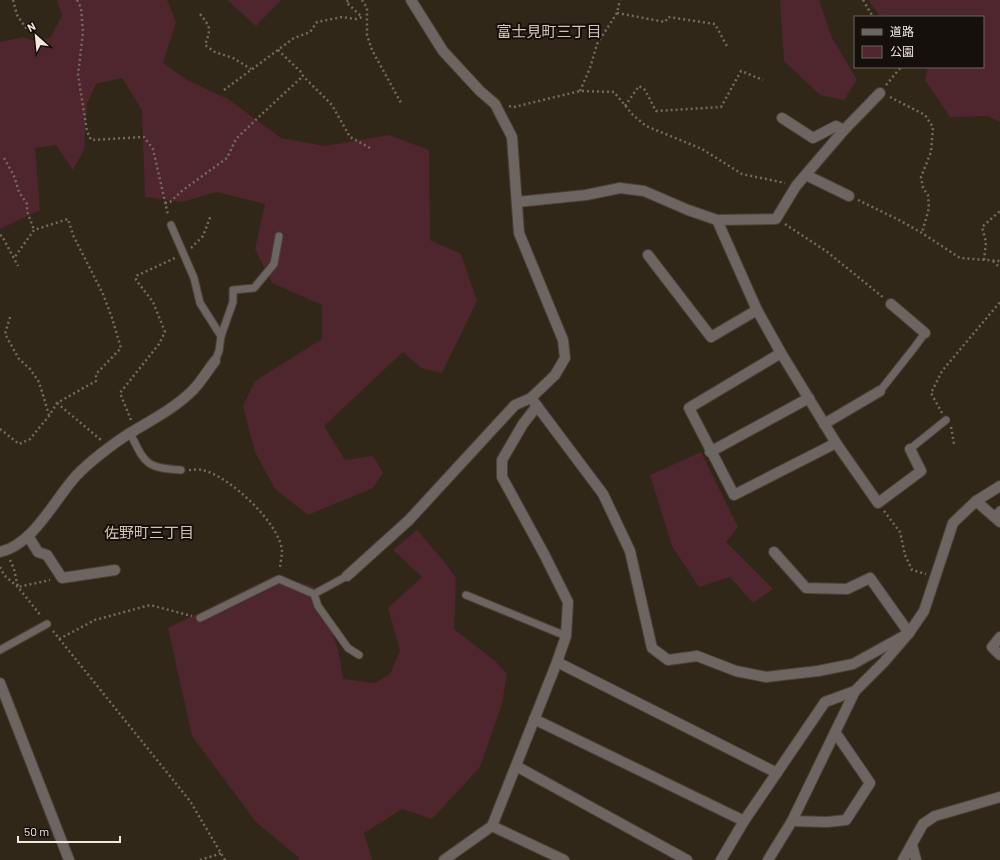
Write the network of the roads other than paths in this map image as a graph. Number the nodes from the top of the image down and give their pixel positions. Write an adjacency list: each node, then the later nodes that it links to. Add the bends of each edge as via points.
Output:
1 (410, 0): 7 (street, via 443,51 495,104 512,137)
2 (880, 93): 4 (street)
3 (782, 118): 4 (street, via 813,138 836,126)
4 (844, 130): 5 (street)
5 (806, 175): 6 (street); 8 (street, via 796,186 776,219)
6 (849, 196)
7 (517, 202): 8 (street, via 586,195 620,188 644,191); 19 (street, via 519,233 564,340 565,358 555,375)
8 (717, 220): 13 (street)
9 (171, 225): 15 (lane, via 194,278 200,303)
10 (279, 236): 15 (lane, via 274,264 254,288 232,290 233,302)
11 (648, 255): 13 (street, via 711,337)
12 (891, 304): 14 (street)
13 (757, 310): 16 (street)
14 (925, 333): 18 (lane)
15 (221, 336): 17 (lane)
16 (781, 353): 20 (street); 27 (street, via 689,408)
17 (215, 361): 24 (street, via 194,390 161,415)
18 (880, 391): 23 (street)
19 (531, 398): 21 (street); 36 (street, via 515,405 409,520)
20 (809, 398): 23 (street); 27 (street)
21 (537, 406): 41 (street, via 603,494 630,552 652,648 668,660 697,656 736,671 766,677 853,664); 42 (street, via 502,460 502,477 568,602)
22 (946, 420): 26 (lane)
23 (824, 424): 25 (street)
24 (133, 431): 28 (lane, via 141,456 148,464 164,469); 32 (street, via 76,475)
25 (836, 443): 26 (street, via 878,503 921,471); 27 (street, via 734,495)
26 (910, 449)
27 (710, 452)
28 (181, 470)
29 (1000, 486): 30 (street)
30 (976, 500): 31 (street); 41 (street, via 953,523 924,611)
31 (998, 516)
32 (28, 536): 33 (street); 35 (street, via 38,552 48,555 62,578)
33 (3, 551)
34 (774, 552): 41 (street, via 806,588 847,589 870,578)
35 (115, 570)
36 (347, 576): 37 (lane)
37 (314, 594): 39 (lane, via 279,579); 45 (lane, via 318,606 348,648)
38 (466, 594): 42 (lane)
39 (200, 618)
40 (47, 624): 44 (lane)
41 (909, 633): 49 (street)
42 (566, 636): 47 (street)
43 (1000, 637): 46 (street, via 992,647)
44 (0, 650)
45 (359, 655)
46 (1000, 655)
47 (558, 662): 50 (street); 53 (street)
48 (0, 683): 59 (street)
49 (855, 691): 51 (street); 53 (street, via 825,702)
50 (534, 719): 52 (street); 55 (street)
51 (835, 732): 56 (street); 56 (street, via 870,783 846,820)
52 (516, 766): 57 (street); 62 (street)
53 (777, 773): 55 (street)
54 (1000, 797): 58 (street, via 935,816 923,824)
55 (744, 821): 63 (street)
56 (792, 821): 64 (street)
57 (492, 826): 60 (street); 61 (street)
58 (912, 845): 65 (street); 66 (street)
59 (70, 860)
60 (444, 860)
61 (564, 860)
62 (687, 860)
63 (721, 860)
64 (768, 860)
65 (903, 860)
66 (916, 860)

